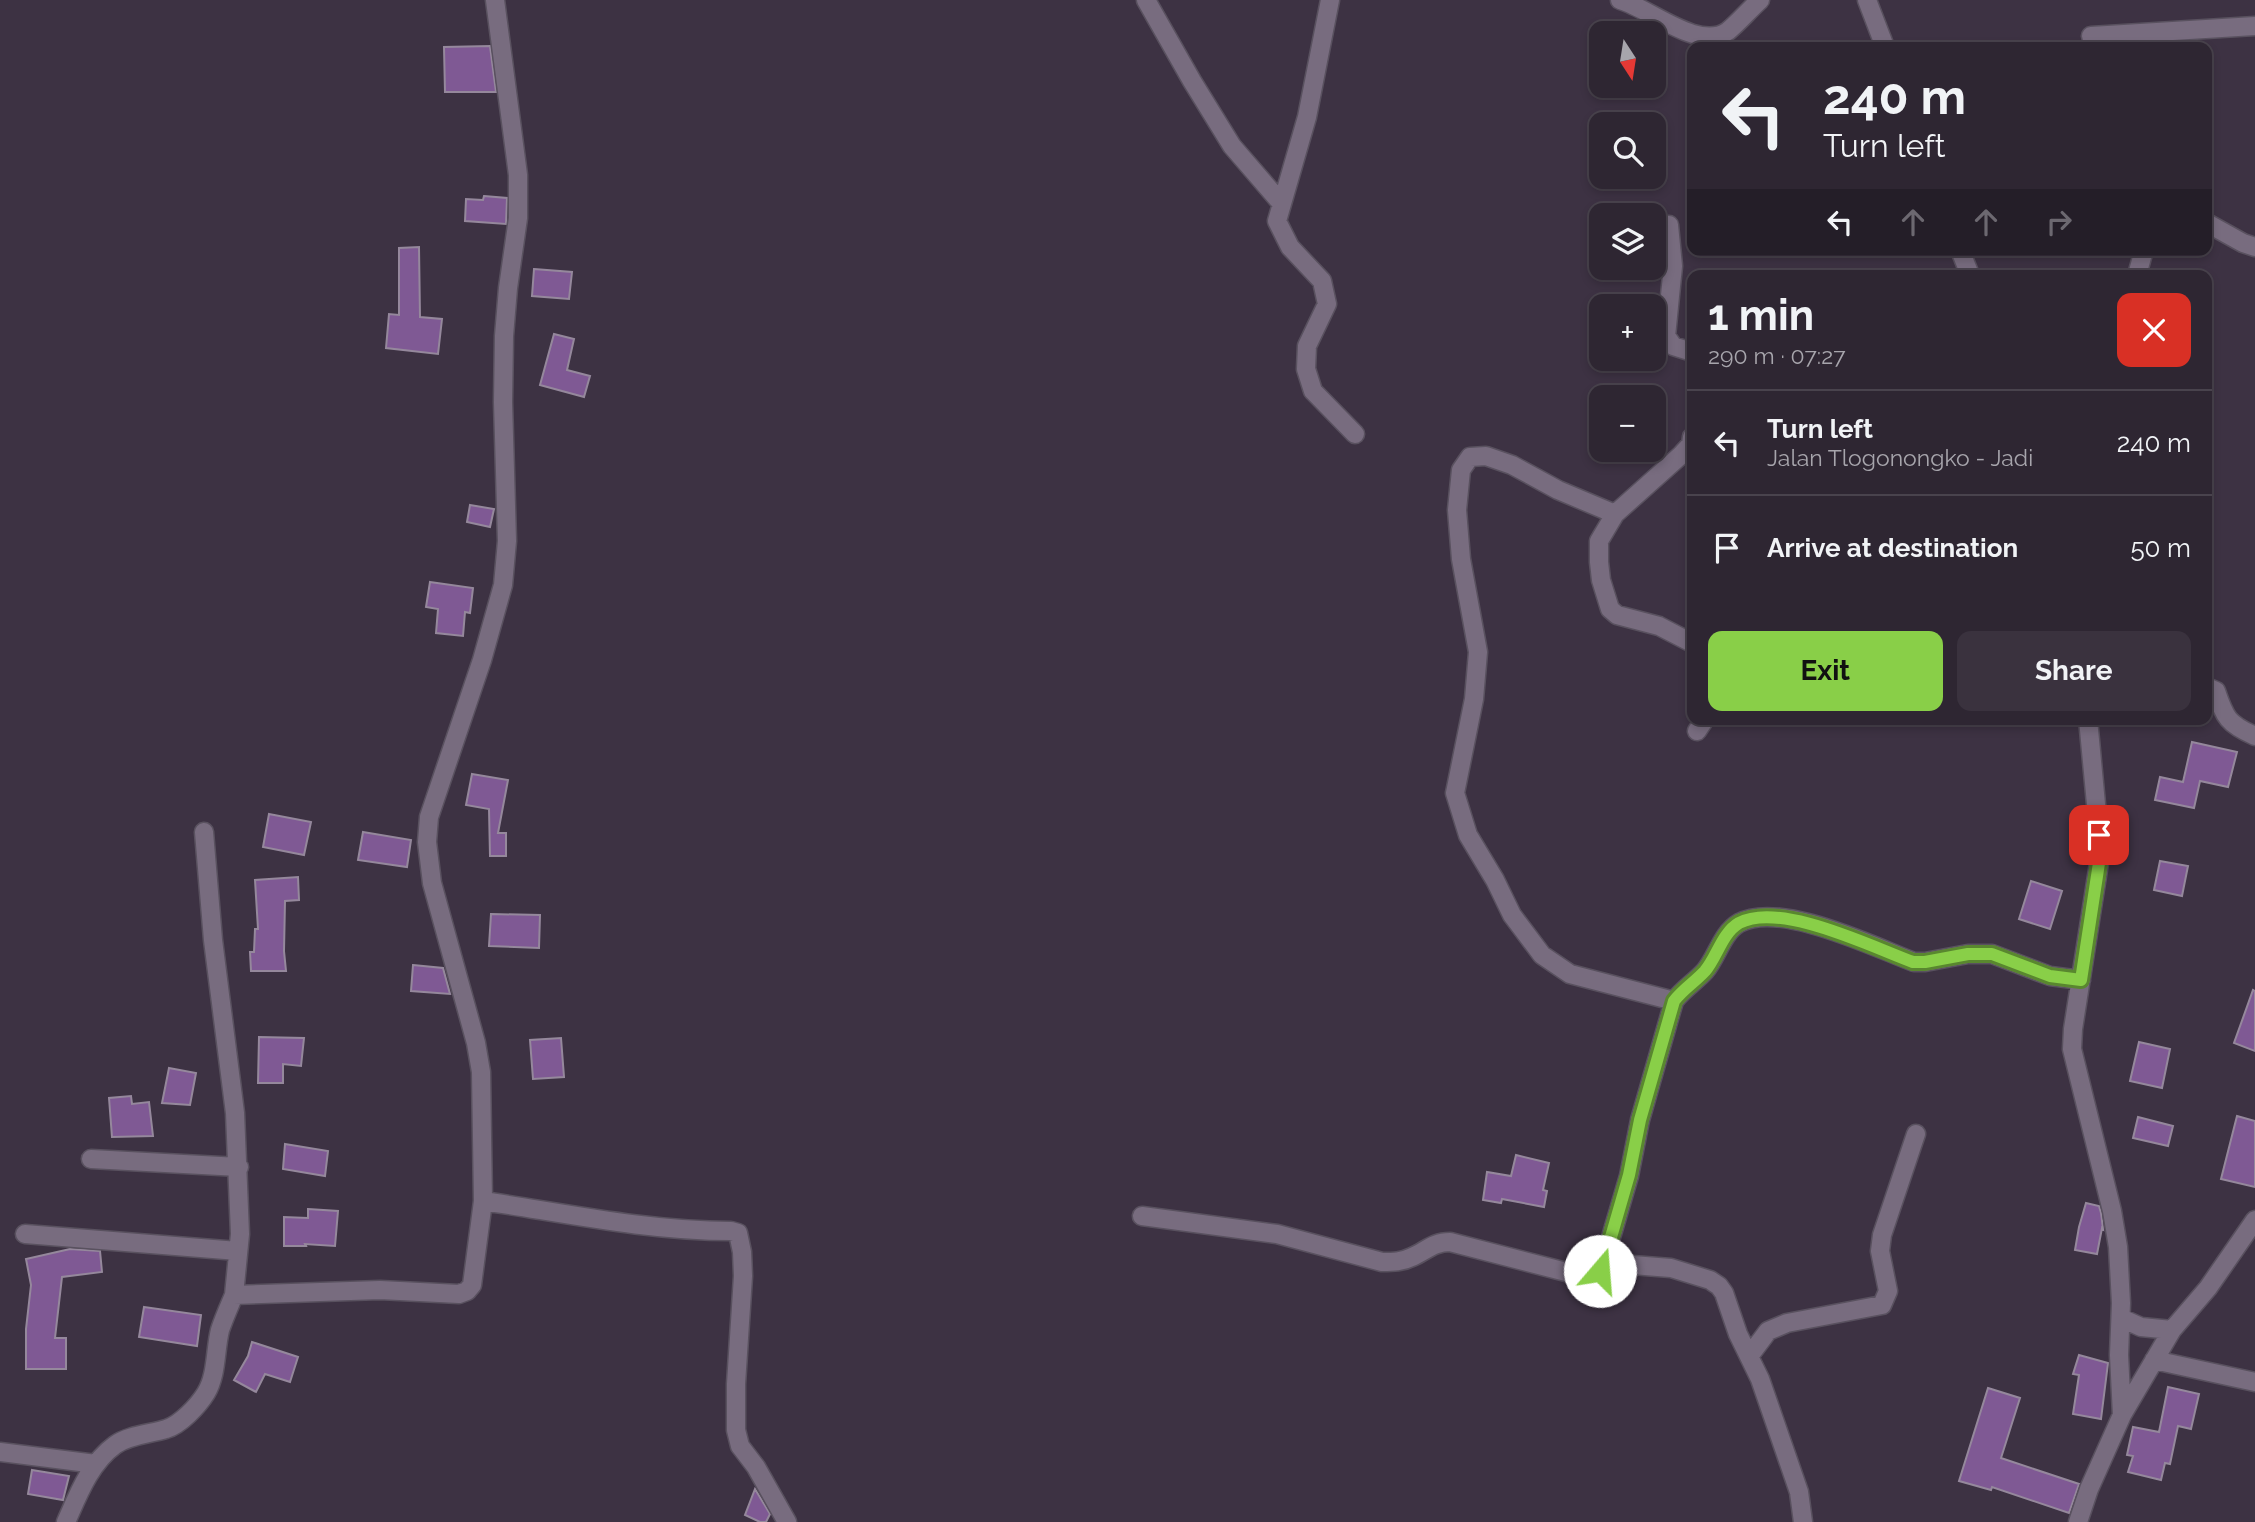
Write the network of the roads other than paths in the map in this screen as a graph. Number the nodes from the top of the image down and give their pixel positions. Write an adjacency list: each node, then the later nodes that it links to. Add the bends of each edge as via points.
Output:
1 (495, 0): 28 (street, via 519,200 504,335 507,541 503,584 429,817 427,842 432,883 481,1072)
2 (1146, 0): 10 (street, via 1232,146)
3 (1330, 0): 10 (street, via 1307,117)
4 (1620, 0): 5 (street, via 1703,38 1726,33)
5 (1760, 0)
6 (1867, 0): 9 (street)
7 (2255, 26): 8 (street)
8 (2091, 36)
9 (1883, 42)
10 (1282, 204): 15 (street, via 1277,222 1290,247 1322,281 1327,304 1307,346 1306,369 1313,391)
11 (1669, 225): 14 (street, via 1673,266 1666,336 1673,346)
12 (2212, 226): 13 (street)
13 (2255, 247)
14 (1687, 350)
15 (1354, 434)
16 (1687, 448): 17 (street)
17 (1615, 514): 18 (street, via 1599,541 1601,580 1610,610); 24 (street, via 1486,456 1470,457 1461,470 1457,510 1461,559 1478,652 1474,699 1455,793 1468,835 1512,915 1542,955 1570,974)
18 (1687, 640)
19 (2212, 689): 21 (street, via 2228,719)
20 (2089, 725): 23 (street, via 2099,863)
21 (2255, 736)
22 (204, 832): 27 (street)
23 (2081, 980): 24 (street, via 2050,976 1992,954 1913,962 1822,928 1765,916 1731,929 1706,970); 35 (street, via 2072,1049 2112,1211)
24 (1674, 1001): 33 (street, via 1609,1244)
25 (1916, 1134): 37 (street, via 1882,1235 1880,1251 1888,1292 1882,1305 1787,1323 1768,1331)
26 (91, 1159): 27 (street)
27 (239, 1167): 32 (street)
28 (483, 1201): 34 (street, via 472,1285 467,1292); 44 (street, via 737,1233 743,1276 736,1430 740,1446)
29 (1142, 1216): 33 (street, via 1277,1234 1382,1262 1397,1262 1439,1242 1450,1242 1570,1273 1593,1274)
30 (2255, 1220): 36 (street)
31 (25, 1234): 32 (street)
32 (239, 1251): 34 (street)
33 (1608, 1267): 37 (street, via 1671,1268 1710,1280 1724,1293)
34 (234, 1295): 42 (street, via 220,1331 206,1394 170,1428 116,1444)
35 (2121, 1318): 36 (street, via 2141,1327); 40 (street)
36 (2172, 1330): 38 (street)
37 (1750, 1355): 45 (street, via 1791,1465)
38 (2154, 1360): 39 (street); 40 (street)
39 (2255, 1382)
40 (2122, 1415): 46 (street)
41 (0, 1452): 42 (street)
42 (96, 1464): 43 (street)
43 (66, 1522)
44 (787, 1522)
45 (1803, 1522)
46 (2078, 1522)

